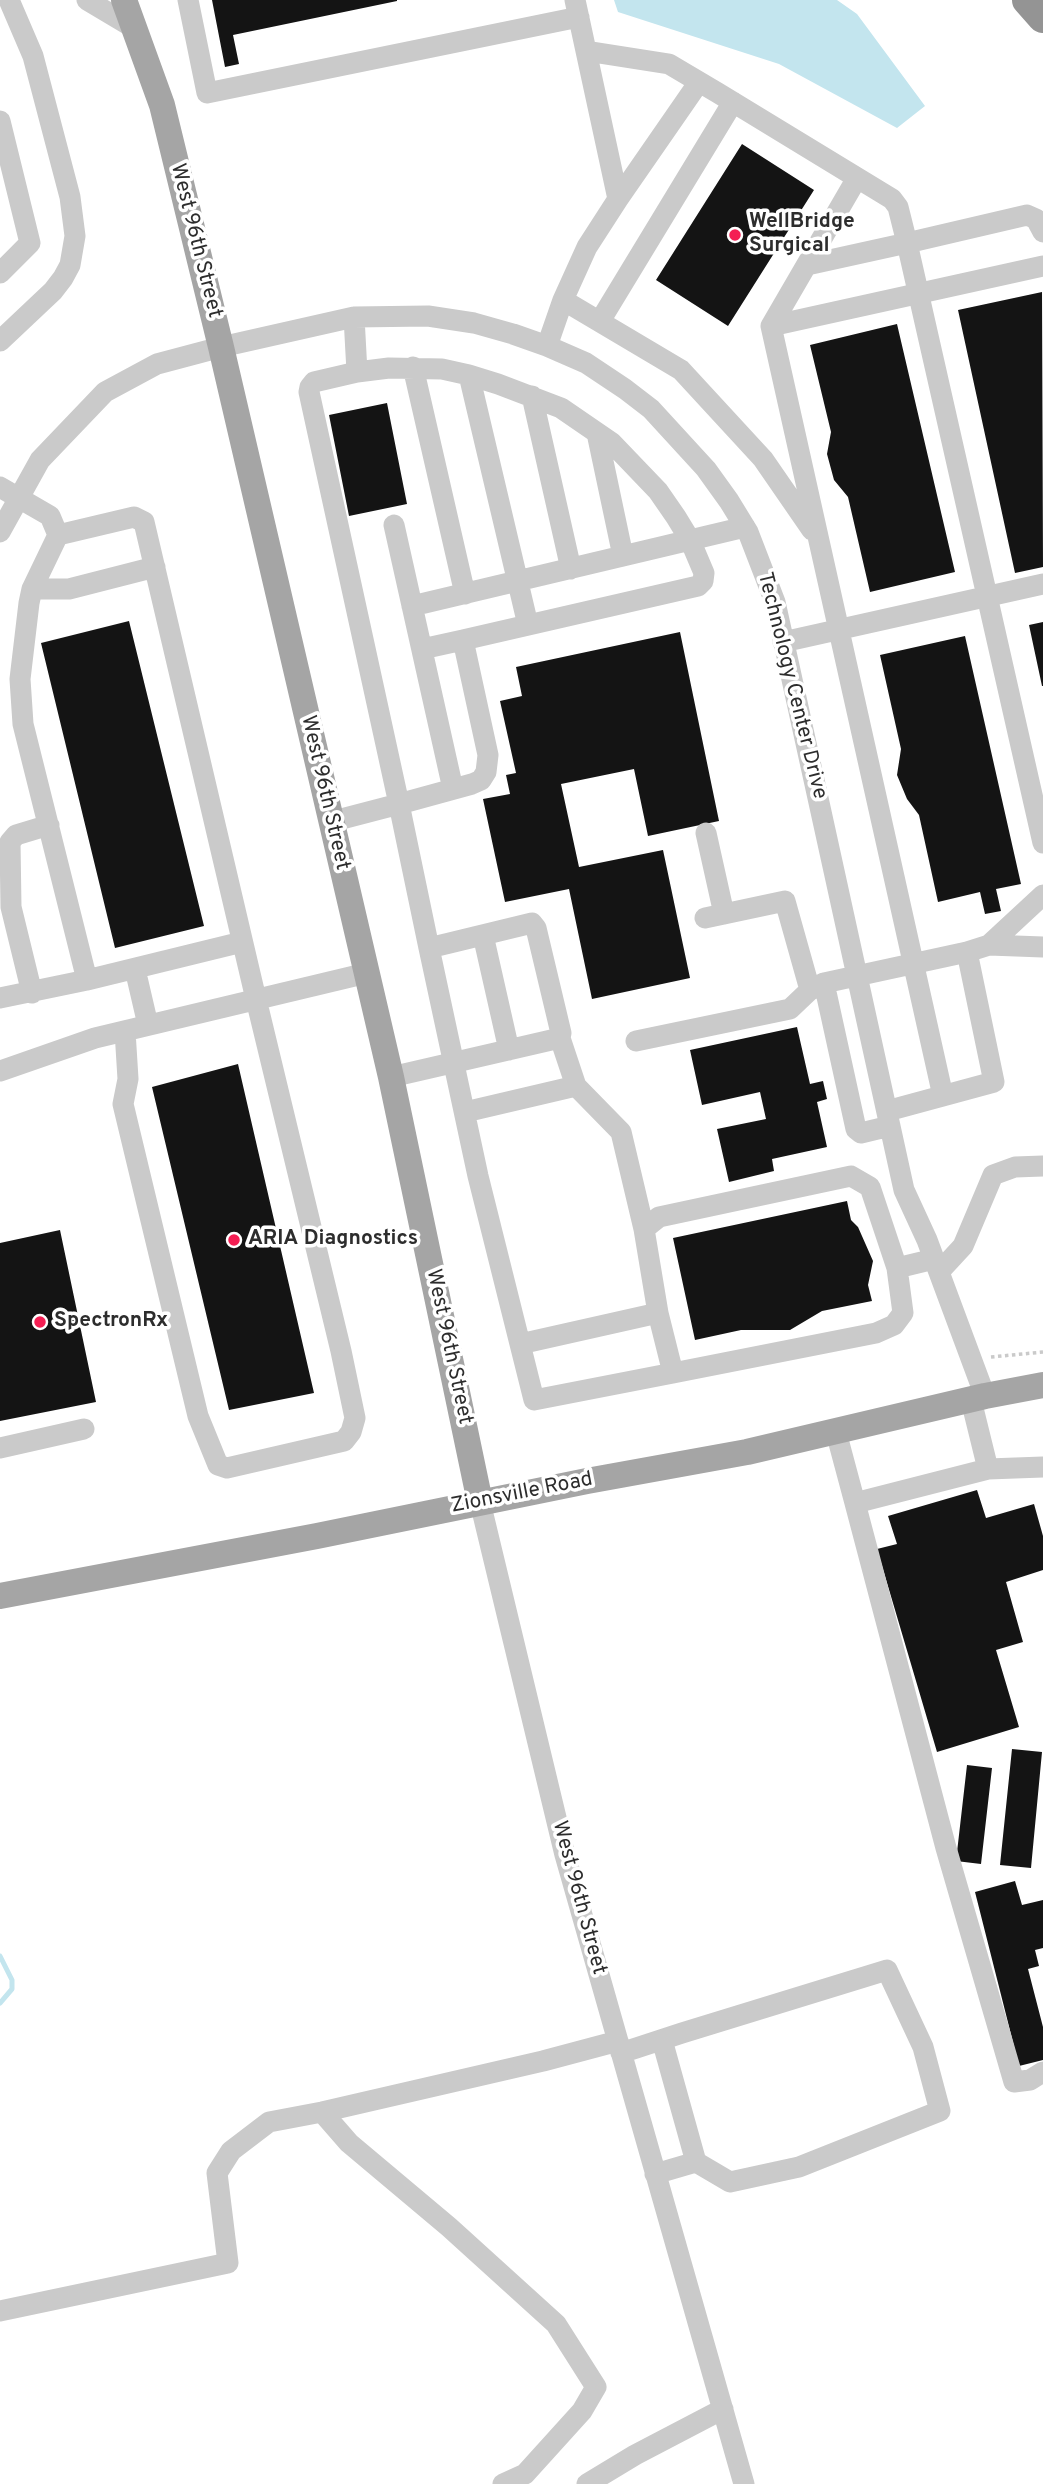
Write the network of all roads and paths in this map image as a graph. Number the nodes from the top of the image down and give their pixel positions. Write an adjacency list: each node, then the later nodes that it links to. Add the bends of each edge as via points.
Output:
1 (9, 0): 27 (street, via 33,56 70,197 75,236 63,278)
2 (87, 0): 8 (street)
3 (124, 0): 8 (main road, West 96th Street)
4 (188, 0): 6 (street, via 207,93)
5 (1028, 0): 7 (highway)
6 (577, 8): 9 (street)
7 (1043, 17)
8 (134, 28): 29 (main road, West 96th Street, via 162,105)
9 (586, 51): 10 (street, via 669,64); 16 (street)
10 (699, 82): 11 (street); 16 (street)
11 (733, 102): 13 (street); 25 (street)
12 (0, 125): 14 (street)
13 (858, 178): 18 (street, via 895,202); 19 (street)
14 (16, 184): 15 (street); 21 (street, via 30,243)
15 (0, 199)
16 (618, 199): 23 (street, via 587,247)
17 (1043, 232): 18 (street, via 1036,219 1027,215)
18 (907, 243): 19 (street); 22 (street)
19 (807, 265): 26 (street)
20 (1043, 266): 22 (street)
21 (0, 273)
22 (920, 294): 26 (street); 49 (street)
23 (563, 300): 25 (street); 28 (street)
24 (354, 317): 28 (street, Technology Center Drive, via 428,316 474,323); 29 (street, Technology Center Drive); 31 (street)
25 (600, 321): 40 (street, via 681,369 763,459)
26 (771, 326): 40 (street)
27 (5, 327)
28 (547, 346): 37 (street, Technology Center Drive, via 586,363 651,409 706,469)
29 (221, 347): 35 (street, Technology Center Drive, via 157,364 105,392); 58 (main road, West 96th Street)
30 (412, 367): 31 (street); 32 (street); 48 (street)
31 (357, 372): 57 (street, via 314,382 309,392)
32 (469, 375): 33 (street); 45 (street)
33 (532, 396): 34 (street, via 561,408); 44 (street)
34 (597, 433): 41 (street, via 658,491); 42 (street)
35 (9, 492): 38 (street, Technology Center Drive); 39 (street, via 50,516)
36 (394, 526): 50 (street)
37 (745, 527): 41 (street); 54 (street, Technology Center Drive, via 775,602)
38 (0, 532)
39 (58, 535): 43 (street, via 139,518 144,522); 47 (street)
40 (818, 539): 52 (street)
41 (690, 540): 42 (street); 51 (street, via 704,573 698,586)
42 (624, 556): 44 (street)
43 (155, 567): 47 (street, via 69,589); 64 (street)
44 (571, 569): 45 (street)
45 (518, 581): 48 (street); 51 (street)
46 (1043, 584): 49 (street)
47 (32, 589): 59 (street, via 20,679 23,724)
48 (465, 594): 50 (street)
49 (988, 596): 52 (street); 61 (street)
50 (412, 606): 55 (street)
51 (528, 625): 53 (street)
52 (838, 630): 54 (street); 69 (street)
53 (463, 640): 55 (street); 56 (street, via 489,764 481,779)
54 (783, 642): 72 (street, Technology Center Drive)
55 (422, 649): 56 (street)
56 (453, 789): 57 (street)
57 (399, 804): 58 (street); 67 (street)
58 (330, 822): 71 (main road, West 96th Street)
59 (49, 825): 73 (street); 75 (street, via 16,835 10,842 10,907)
60 (706, 833): 74 (street, via 715,916 787,903)
61 (1043, 843)
62 (1043, 895): 65 (street)
63 (483, 935): 67 (street); 80 (street, via 532,923 536,928); 82 (street)
64 (242, 942): 70 (street); 77 (street)
65 (989, 945): 66 (street); 68 (street)
66 (1043, 947)
67 (429, 948): 83 (street)
68 (967, 952): 69 (street); 87 (street, via 995,1079)
69 (914, 964): 72 (street); 87 (street)
70 (135, 969): 73 (street); 78 (street)
71 (367, 972): 77 (street); 85 (main road, West 96th Street)
72 (857, 976): 74 (street); 89 (street, Technology Center Drive)
73 (87, 980): 75 (street)
74 (817, 986): 81 (street, via 790,1009); 89 (street, via 856,1129 861,1133)
75 (32, 992): 76 (street)
76 (0, 998)
77 (256, 999): 78 (street); 79 (street, via 355,1418 344,1441 227,1468 218,1465 198,1416 123,1104 128,1079)
78 (148, 1025): 79 (street)
79 (125, 1031): 84 (street)
80 (560, 1038): 82 (street); 86 (street)
81 (636, 1041)
82 (509, 1050): 83 (street)
83 (454, 1063): 85 (street); 88 (street)
84 (0, 1072)
85 (391, 1077): 106 (main road, West 96th Street)
86 (576, 1086): 88 (street); 91 (street, via 621,1132)
87 (943, 1096): 89 (street)
88 (465, 1112): 95 (street)
89 (889, 1118): 92 (street, Technology Center Drive, via 904,1190)
90 (1043, 1166): 92 (street, via 1015,1167 993,1175 963,1246)
91 (644, 1229): 93 (street, via 659,1217 851,1176 870,1187); 94 (street)
92 (937, 1265): 93 (street); 97 (street, Technology Center Drive)
93 (897, 1268): 98 (street, via 904,1313 894,1325 876,1333)
94 (658, 1313): 95 (street); 98 (street)
95 (520, 1344): 98 (street, via 534,1400)
96 (1043, 1352): 97 (path)
97 (972, 1361): 100 (street, Technology Center Drive)
98 (673, 1373)
99 (1043, 1385): 100 (main road, Zionsville Road)
100 (978, 1398): 102 (main road, Zionsville Road); 105 (street, Technology Center Drive)
101 (84, 1429): 103 (street)
102 (836, 1432): 106 (main road, Zionsville Road); 107 (street)
103 (0, 1448)
104 (1043, 1467): 105 (street)
105 (988, 1469): 107 (street)
106 (481, 1502): 108 (main road, Zionsville Road); 110 (street, West 96th Street, via 565,1855)
107 (855, 1503): 111 (street, via 946,1848 1014,2082)
108 (0, 1596)
109 (662, 2040): 110 (street); 113 (street); 113 (street, via 887,1970 923,2047 940,2111 799,2167 730,2182)
110 (619, 2047): 112 (street); 114 (street, West 96th Street)
111 (1043, 2072)
112 (322, 2112): 115 (street, via 269,2122 231,2151 217,2174 228,2263); 117 (street, via 349,2143 556,2324 596,2388 582,2412 525,2474)
113 (696, 2162): 114 (street)
114 (655, 2174): 116 (street, West 96th Street)
115 (0, 2311)
116 (723, 2410): 118 (street); 119 (street, West 96th Street)
117 (503, 2484)
118 (587, 2484)
119 (744, 2484)

